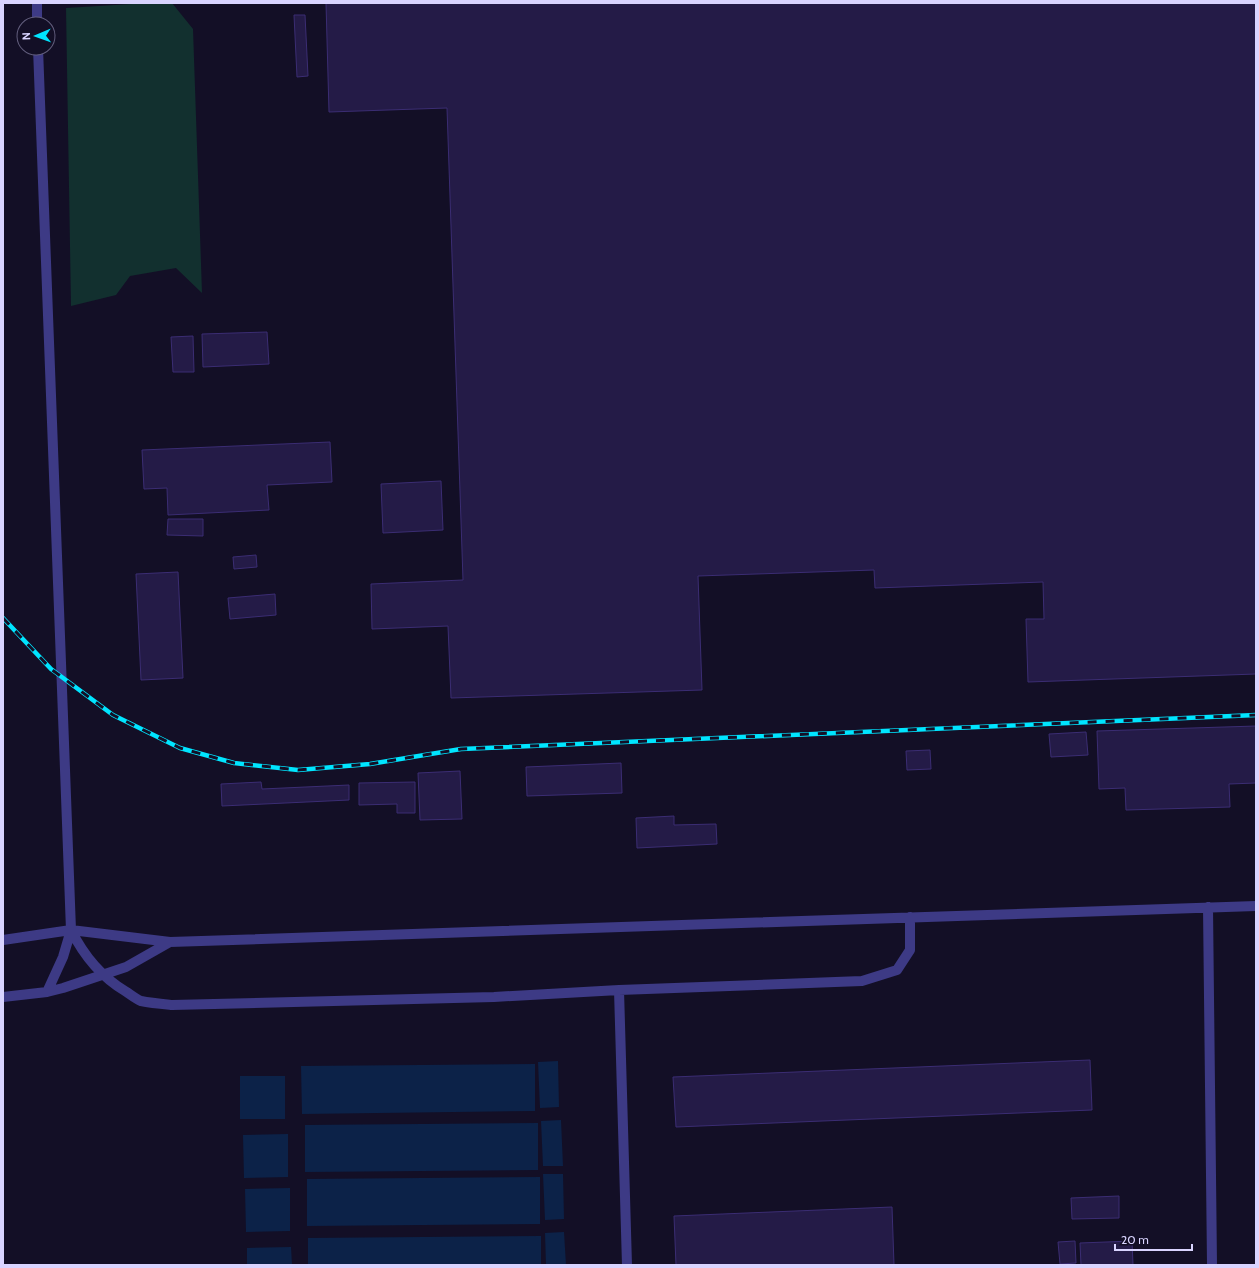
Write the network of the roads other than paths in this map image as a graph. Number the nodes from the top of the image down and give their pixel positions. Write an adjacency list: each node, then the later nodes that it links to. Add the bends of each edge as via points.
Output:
1 (37, 3): 2 (lane)
2 (37, 16)
3 (38, 56): 7 (lane)
4 (1256, 906): 5 (lane)
5 (1208, 908): 6 (lane); 15 (lane)
6 (910, 917): 9 (lane); 11 (lane, via 910,950 897,970 862,981)
7 (71, 930): 8 (lane); 9 (lane); 10 (lane, via 80,948); 12 (lane, via 63,957)
8 (3, 940)
9 (170, 942): 10 (lane, via 126,967)
10 (102, 974): 11 (lane, via 141,1001 172,1005 494,997); 12 (lane)
11 (619, 990): 14 (lane)
12 (47, 992): 13 (lane)
13 (3, 997)
14 (627, 1265)
15 (1212, 1265)

